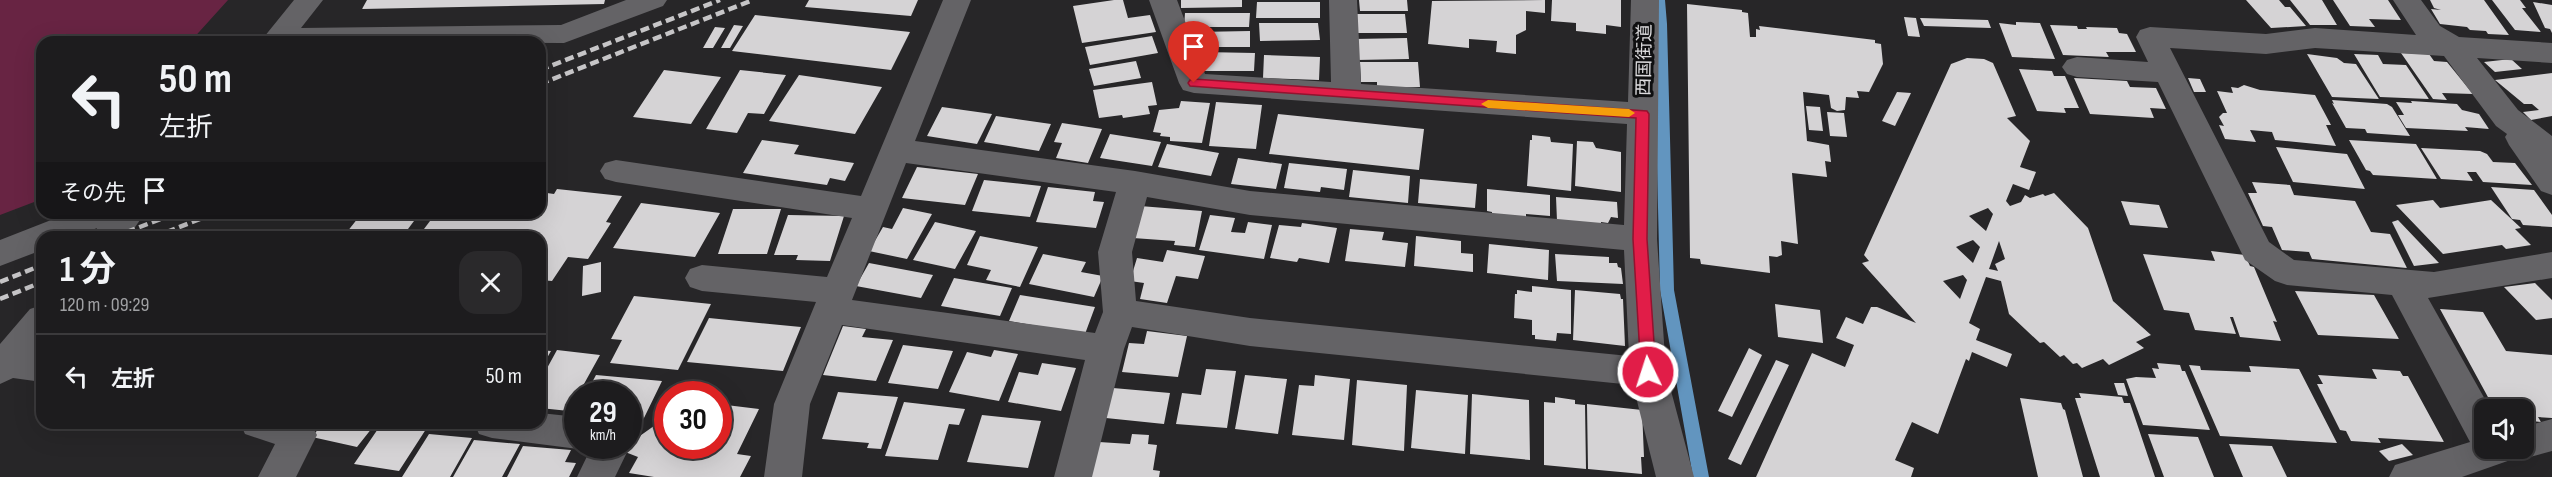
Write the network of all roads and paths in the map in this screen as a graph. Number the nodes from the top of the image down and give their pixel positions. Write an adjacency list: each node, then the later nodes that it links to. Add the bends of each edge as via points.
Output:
1 (309, 0): 8 (street)
2 (653, 0): 9 (street, via 564,34)
3 (957, 0): 17 (street)
4 (1163, 0): 14 (street, via 1194,83)
5 (1343, 0): 14 (street)
6 (1645, 0): 15 (street, 西国街道)
7 (2407, 0): 10 (street, via 2430,33)
8 (278, 36)
9 (468, 36)
10 (2453, 47): 11 (street); 13 (street, via 2315,38 2266,44 2150,37); 16 (street)
11 (2552, 53)
12 (2078, 67): 13 (street)
13 (2168, 73): 32 (street, via 2257,251 2287,273)
14 (1346, 95): 15 (street)
15 (1642, 114): 28 (street, 西国街道)
16 (2507, 118): 18 (street); 21 (street)
17 (896, 150): 20 (street); 22 (street)
18 (2552, 152)
19 (616, 171): 22 (street)
20 (1136, 183): 28 (street, via 1250,203); 34 (street, via 1115,252)
21 (2552, 183)
22 (871, 209): 33 (street)
23 (88, 219): 25 (street)
24 (124, 219): 26 (street)
25 (57, 231)
26 (114, 231)
27 (36, 239): 29 (street)
28 (1640, 239): 38 (street, 西国街道)
29 (0, 253)
30 (2552, 265): 32 (street, via 2434,285)
31 (702, 278): 33 (street)
32 (2402, 283): 39 (street)
33 (833, 301): 36 (street); 49 (street, via 792,405)
34 (1120, 312): 36 (street); 38 (street, via 1250,332)
35 (36, 327): 37 (street)
36 (1106, 349): 50 (street)
37 (12, 360)
38 (1648, 372): 51 (street, 西国街道)
39 (2474, 402)
40 (302, 429): 47 (street)
41 (544, 429): 42 (street)
42 (564, 431)
43 (2552, 435): 44 (street)
44 (2534, 438)
45 (2474, 454): 52 (street)
46 (605, 459): 48 (street)
47 (277, 477)
48 (596, 477)
49 (783, 477)
50 (1073, 477)
51 (1675, 477)
52 (2408, 477)

